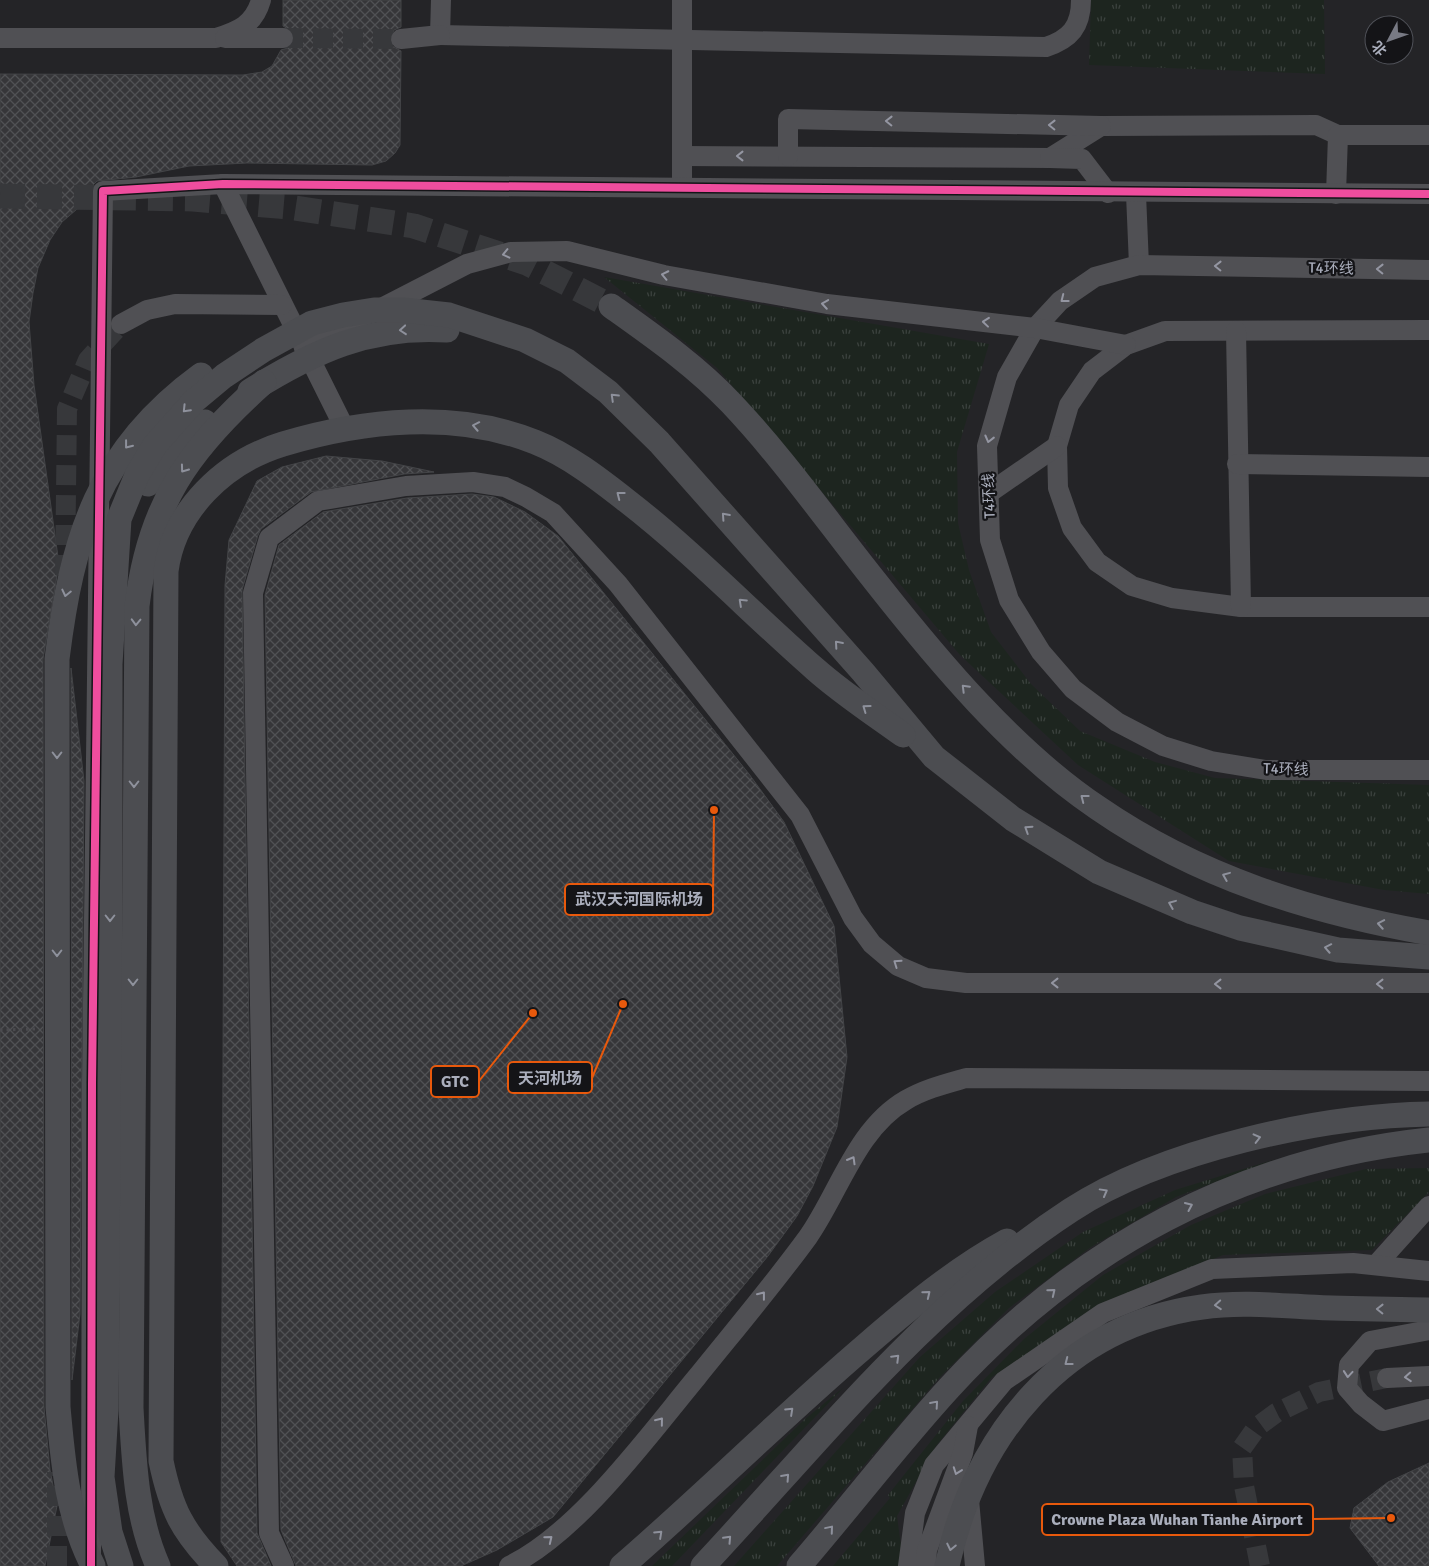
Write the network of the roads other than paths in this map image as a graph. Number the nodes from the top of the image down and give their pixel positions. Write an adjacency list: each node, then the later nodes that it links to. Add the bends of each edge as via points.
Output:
1 (261, 0): 7 (street, via 258,11 241,30)
2 (441, 0): 5 (street)
3 (682, 0): 10 (street)
4 (1081, 0): 10 (street, via 1078,24 1064,41 1046,47)
5 (440, 35): 9 (street); 10 (street)
6 (0, 38): 7 (street)
7 (216, 38): 8 (street)
8 (283, 38)
9 (401, 39)
10 (682, 40): 14 (street)
11 (1101, 126): 12 (street, via 1316,125); 15 (street, one-way to 15, via 788,119); 16 (street)
12 (1338, 135): 13 (street); 21 (street)
13 (1429, 135)
14 (682, 156): 15 (street, one-way to 14); 18 (street)
15 (788, 156): 16 (street)
16 (1050, 158): 19 (street, via 1082,159)
17 (224, 184): 18 (street); 25 (street); 64 (street, via 103,191 92,1084)
18 (682, 187): 19 (street)
19 (1108, 193): 20 (street)
20 (1136, 194): 21 (street); 23 (street)
21 (1336, 194): 22 (street)
22 (1429, 194)
23 (1139, 265): 24 (street, T4环线, one-way to 23); 29 (street, T4环线, one-way to 29, via 1095,277 1060,301)
24 (1429, 270)
25 (282, 305): 28 (street, via 175,304 147,310); 34 (street)
26 (610, 306): 46 (main road, one-way to 26, via 1364,921 1275,897 1187,860 1098,808 1041,764 959,683 874,581 790,469 729,401 671,348)
27 (312, 323): 32 (main road, via 374,310 404,310 449,316); 41 (main road, one-way to 41, via 224,376 174,422 155,445 127,495 119,519); 64 (main road, one-way to 64, via 241,352 203,374 143,427 123,452 96,498 64,599 57,659 58,1406 64,1476 76,1526)
28 (120, 324)
29 (1035, 328): 33 (street); 34 (street, one-way to 34, via 827,304 664,275 567,251 510,252 467,264); 40 (street, T4环线, one-way to 40, via 1006,377 987,446)
30 (1429, 330): 31 (street)
31 (1236, 331): 33 (street, via 1165,331); 38 (street)
32 (504, 333): 35 (main road, one-way to 35, via 417,328 384,332 323,350); 44 (main road, one-way to 32, via 653,436 608,392 567,361)
33 (1126, 345): 37 (street, via 1087,378 1068,406)
34 (304, 348): 36 (street)
35 (264, 382): 41 (main road, via 212,416 173,451 135,505); 67 (main road, one-way to 67, via 213,431 169,493 146,551 137,606 131,1408 142,1515)
36 (345, 429): 44 (main road, one-way to 36, via 817,671 644,514 571,461 536,442 464,423 422,422); 68 (main road, via 272,447 232,468 186,513 168,551 161,1461 166,1488 177,1517 194,1543)
37 (1057, 446): 40 (street); 42 (street, via 1058,488 1072,528 1097,562 1132,586 1172,598)
38 (1237, 464): 39 (street); 42 (street)
39 (1429, 467)
40 (989, 493): 45 (street, T4环线, via 990,540 1009,600 1042,652 1073,689 1117,722 1163,746 1212,761 1257,768)
41 (115, 557): 63 (main road, one-way to 63, via 110,664 110,1083 106,1410 102,1477)
42 (1241, 607): 43 (street)
43 (1429, 607)
44 (934, 756): 47 (main road, one-way to 44, via 1338,950 1288,940 1224,923 1145,893 1055,847 993,804)
45 (1429, 770)
46 (1429, 933)
47 (1429, 957)
48 (1429, 983): 69 (street, one-way to 69, via 966,983 919,975 898,966 872,944 854,918 800,815 618,584 553,513 505,487 474,482 406,486 318,501 269,538 253,593 269,1533)
49 (1429, 1081): 70 (street, one-way to 49, via 550,1540 583,1510 641,1446 808,1236 861,1145 905,1100 934,1086 966,1078)
50 (1429, 1114): 53 (main road, one-way to 50, via 1120,1183 1210,1150 1339,1120)
51 (1429, 1140): 73 (main road, one-way to 51, via 950,1387 1019,1319 1054,1289 1096,1260 1178,1210 1255,1179 1345,1154)
52 (1429, 1206): 54 (street)
53 (1072, 1209): 71 (main road, one-way to 53, via 797,1404 935,1288 995,1247); 72 (main road, one-way to 53, via 842,1414 930,1324 984,1275)
54 (1376, 1265): 55 (street); 61 (street, via 1353,1263 1212,1269 1103,1313 1004,1382)
55 (1429, 1271)
56 (1429, 1310): 62 (main road, one-way to 62, via 1240,1304 1173,1312 1120,1330 1069,1360 1029,1398 997,1440)
57 (1429, 1330): 60 (street, one-way to 60, via 1370,1341 1349,1365 1347,1388 1383,1421)
58 (1429, 1376): 59 (street, one-way to 59)
59 (1387, 1378)
60 (1429, 1409)
61 (968, 1424): 74 (street, via 934,1465 914,1513); 75 (street, one-way to 75, via 963,1453 927,1550)
62 (968, 1496): 76 (main road, one-way to 76); 77 (street)
63 (110, 1532): 65 (main road); 66 (main road)
64 (92, 1566)
65 (120, 1566)
66 (129, 1566)
67 (158, 1566)
68 (216, 1566)
69 (284, 1566)
70 (509, 1566)
71 (622, 1566)
72 (703, 1566)
73 (799, 1566)
74 (908, 1566)
75 (926, 1566)
76 (947, 1566)
77 (975, 1566)

